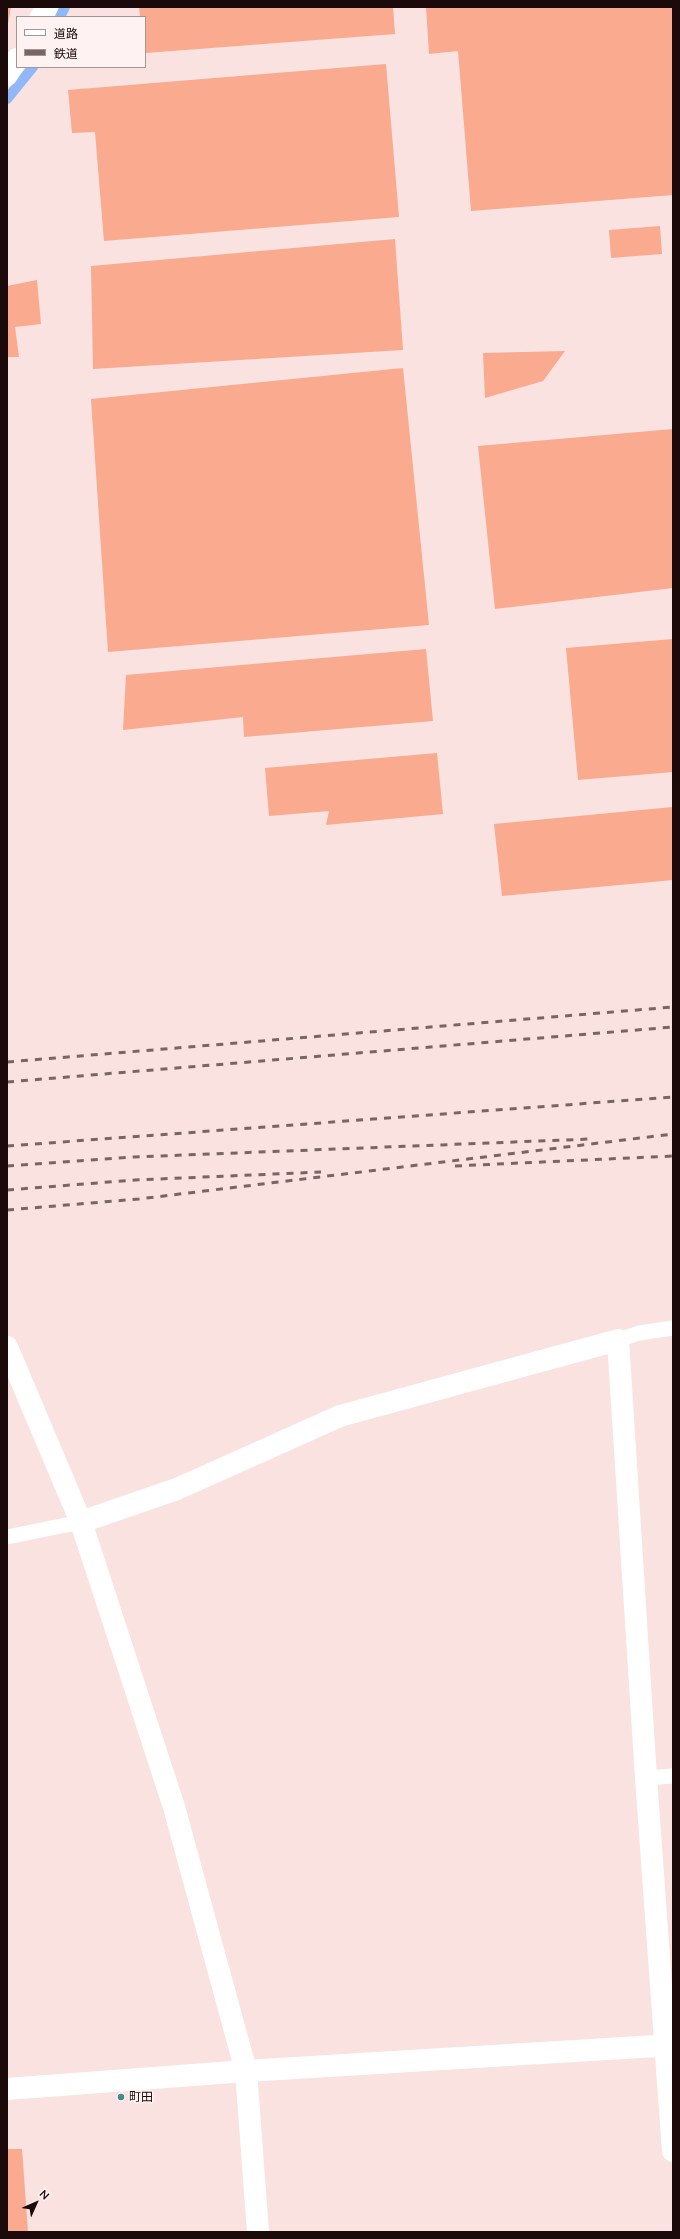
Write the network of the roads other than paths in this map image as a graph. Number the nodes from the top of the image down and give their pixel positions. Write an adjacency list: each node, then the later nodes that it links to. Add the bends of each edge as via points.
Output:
1 (46, 7): 2 (street)
2 (42, 16)
3 (16, 61): 4 (street)
4 (7, 75)
5 (673, 1328): 6 (lane, via 639,1333)
6 (618, 1340): 8 (street, via 340,1416 177,1489); 11 (street)
7 (7, 1347): 8 (street)
8 (81, 1522): 9 (lane); 13 (street, via 174,1807)
9 (7, 1537)
10 (673, 1776): 11 (lane)
11 (646, 1778): 12 (street)
12 (669, 2045): 13 (street); 15 (street)
13 (246, 2071): 14 (street); 16 (street)
14 (7, 2089)
15 (673, 2151)
16 (258, 2232)

